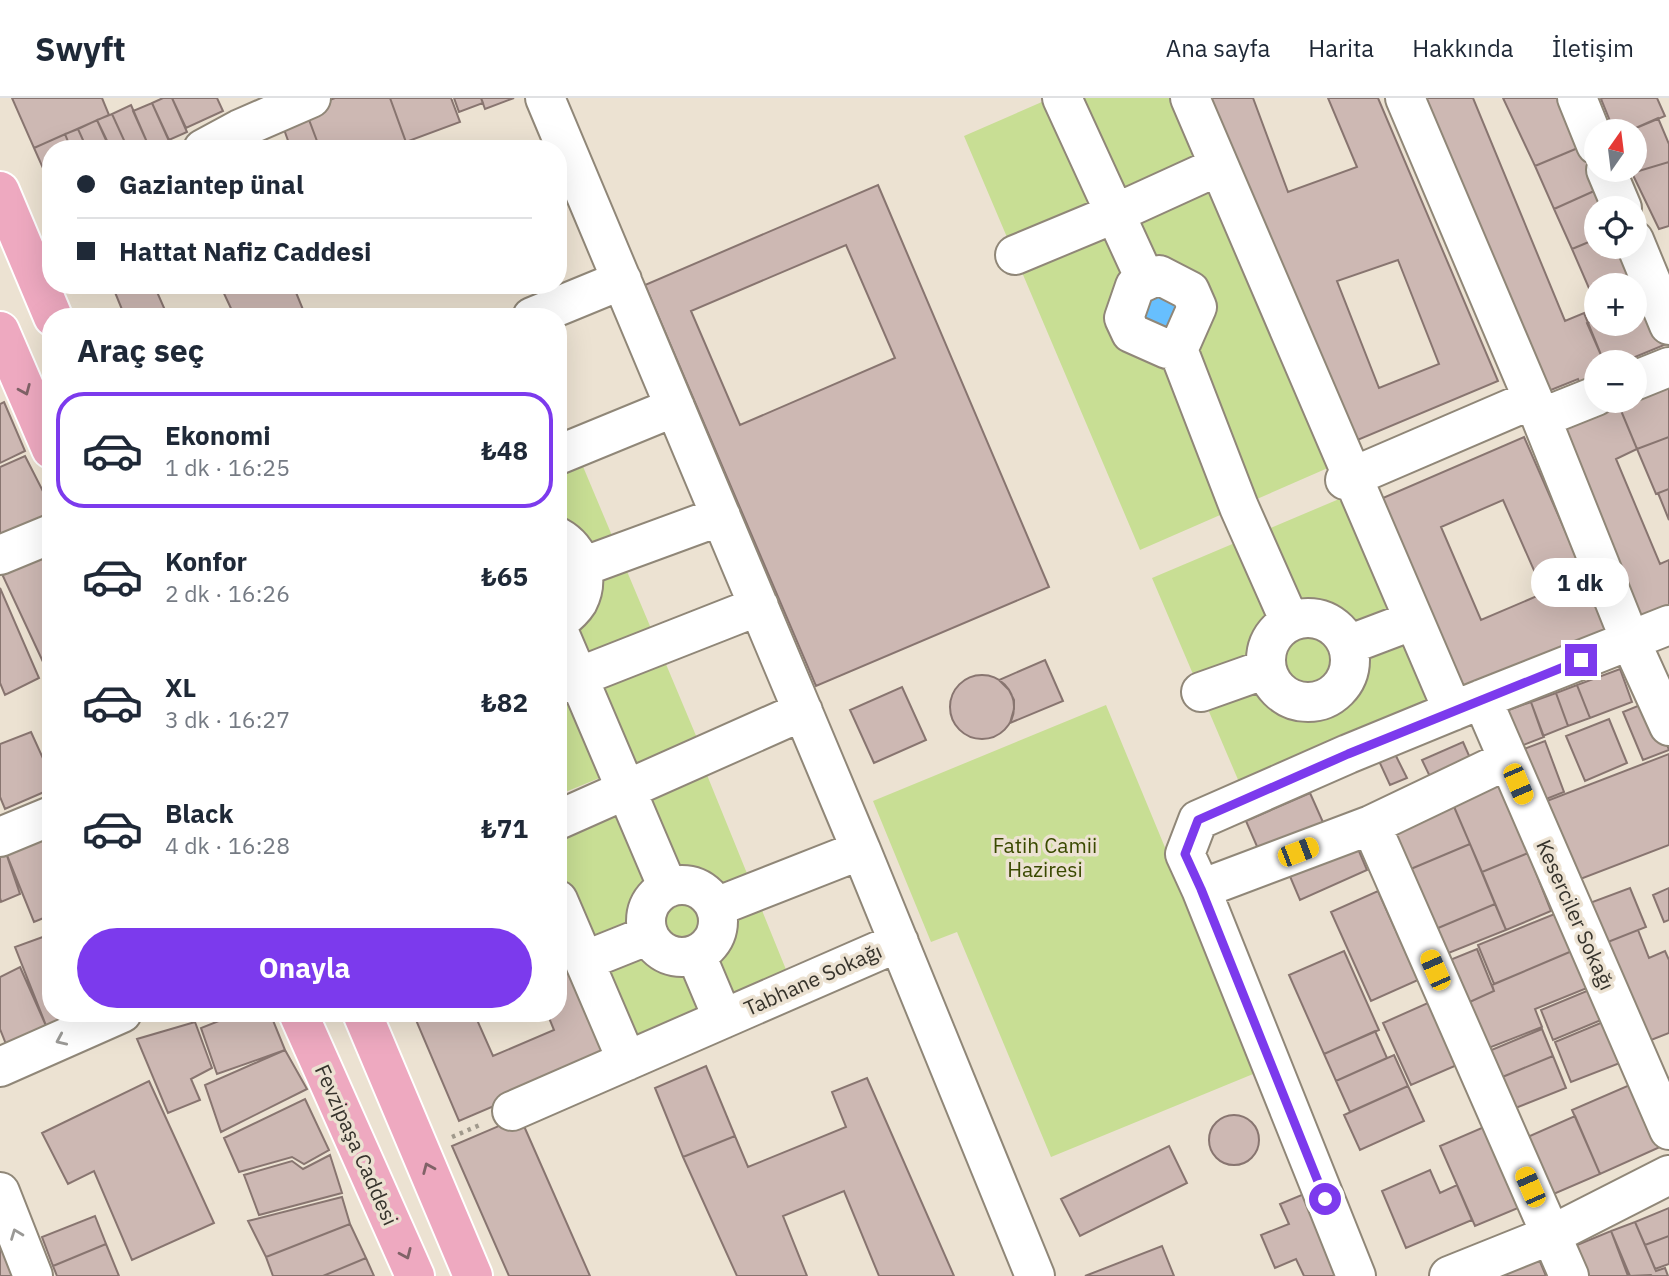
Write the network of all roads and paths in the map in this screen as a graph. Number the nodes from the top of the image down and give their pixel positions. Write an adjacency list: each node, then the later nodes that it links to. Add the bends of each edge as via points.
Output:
1 (311, 98): 7 (street)
2 (545, 98): 10 (street)
3 (1062, 98): 14 (street)
4 (1189, 98): 12 (street, Keserciler Sokağı)
5 (1405, 98): 27 (street)
6 (1577, 98): 8 (street)
7 (237, 113): 9 (street)
8 (1585, 119)
9 (212, 140)
10 (563, 140)
11 (567, 150): 18 (street)
12 (1219, 166): 14 (street); 30 (street, Keserciler Sokağı)
13 (0, 191): 15 (main road)
14 (1116, 213): 16 (street); 39 (street, via 1146,281 1135,286 1124,318 1131,333 1167,349 1176,344 1238,507)
15 (10, 246): 19 (main road)
16 (1015, 255)
17 (1642, 259): 21 (street)
18 (622, 280): 20 (street); 26 (street)
19 (48, 308)
20 (554, 308)
21 (1669, 325)
22 (0, 331): 28 (main road, one-way to 28)
23 (1669, 367): 24 (street)
24 (1647, 376)
25 (1584, 398): 27 (street)
26 (675, 407): 29 (street); 31 (street)
27 (1537, 408): 30 (street); 41 (street)
28 (42, 428)
29 (567, 452)
30 (1349, 478): 38 (street, Keserciler Sokağı)
31 (721, 516): 35 (street); 36 (street)
32 (42, 538): 34 (street)
33 (567, 543): 35 (street)
34 (0, 555)
35 (582, 568): 37 (street, via 579,600)
36 (759, 606): 44 (street); 48 (street)
37 (567, 615)
38 (1414, 620): 42 (street); 47 (street, Keserciler Sokağı)
39 (1290, 622): 42 (street, via 1303,618 1330,624); 43 (street, via 1270,642)
40 (1669, 625): 41 (street)
41 (1630, 640): 47 (street); 49 (street)
42 (1348, 645): 46 (street, via 1350,672 1333,695)
43 (1266, 669): 45 (street); 46 (street, via 1281,693 1293,700)
44 (568, 681): 52 (street)
45 (1201, 692)
46 (1321, 701): 50 (street)
47 (1467, 705): 50 (street); 51 (street, Keserciler Sokağı)
48 (803, 711): 52 (street); 57 (street)
49 (1669, 726)
50 (1348, 754): 59 (street, via 1198,820 1185,854)
51 (1507, 760): 55 (street); 73 (street, Keserciler Sokağı)
52 (626, 789): 53 (street); 58 (street)
53 (567, 816)
54 (42, 820): 56 (street)
55 (1371, 825): 59 (street); 77 (street)
56 (0, 837)
57 (861, 850): 60 (street); 63 (street)
58 (668, 888): 60 (street, via 679,885 701,890); 62 (street, via 650,905 646,916)
59 (1201, 889): 82 (street)
60 (716, 908): 64 (street, via 718,930 706,949)
61 (567, 921): 65 (street)
62 (649, 935): 64 (street, via 671,956); 65 (street)
63 (899, 942): 66 (street, Tabhane Sokağı); 81 (street, Tabhane Sokağı)
64 (696, 955): 66 (street)
65 (584, 961): 70 (street)
66 (723, 1019): 70 (street, Tabhane Sokağı)
67 (102, 1022): 71 (street, one-way to 71)
68 (302, 1022): 79 (main road, Fevzipaşa Caddesi, one-way to 79)
69 (366, 1022): 74 (main road)
70 (627, 1061): 72 (street, Tabhane Sokağı)
71 (0, 1068)
72 (512, 1111): 74 (path)
73 (1669, 1130)
74 (421, 1151): 80 (main road, one-way to 74)
75 (1669, 1175): 77 (street)
76 (0, 1192): 78 (street, one-way to 76)
77 (1551, 1235): 83 (street); 84 (street)
78 (33, 1276)
79 (415, 1276)
80 (472, 1276)
81 (1035, 1276)
82 (1356, 1276)
83 (1449, 1276)
84 (1569, 1276)

